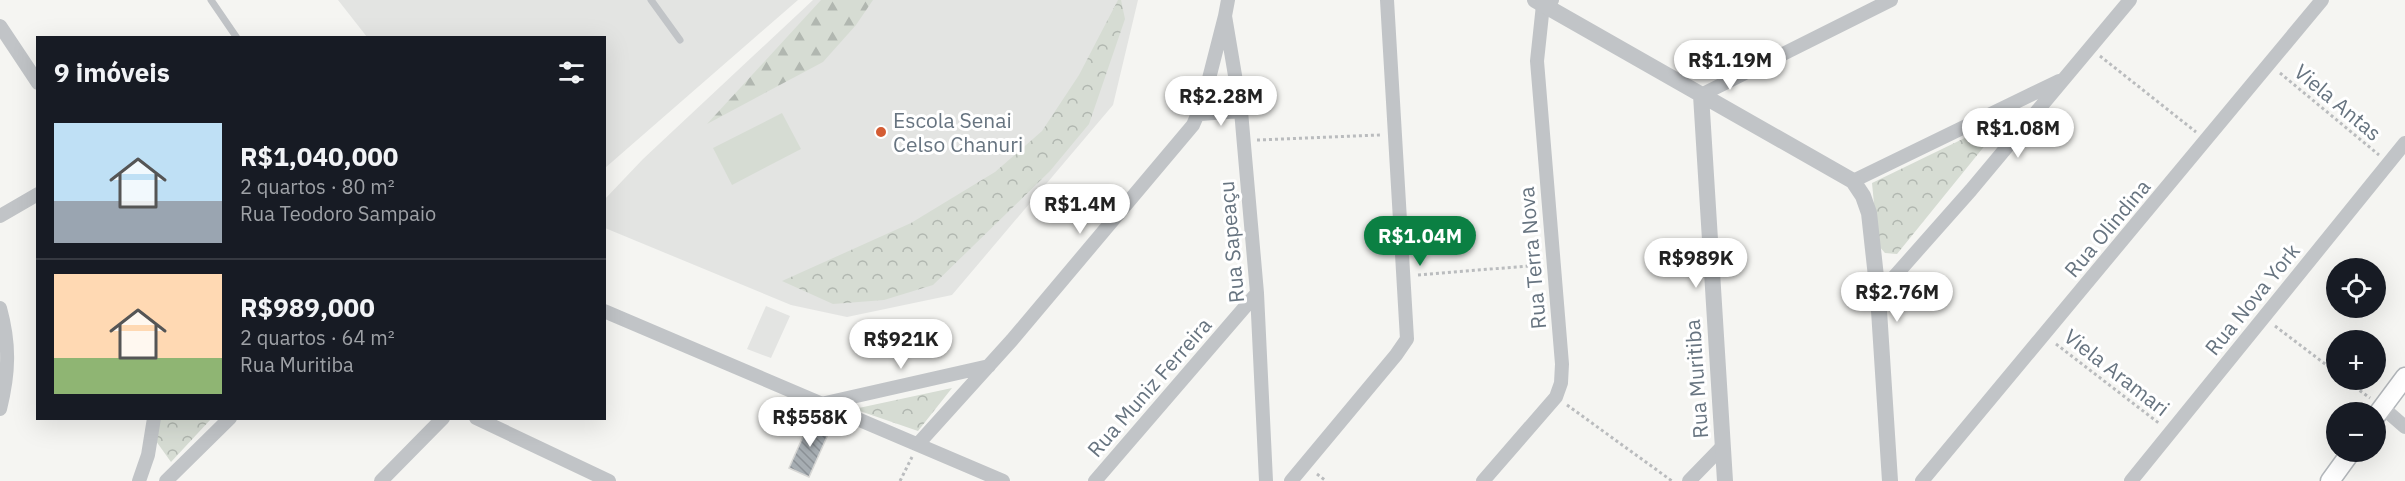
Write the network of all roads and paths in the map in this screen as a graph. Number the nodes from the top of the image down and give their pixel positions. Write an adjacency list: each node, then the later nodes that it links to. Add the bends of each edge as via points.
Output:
1 (211, 0): 11 (lane)
2 (651, 0): 12 (lane)
3 (1228, 0): 9 (street, Rua Sapeaçu)
4 (1387, 0): 20 (street)
5 (1891, 0): 17 (street)
6 (2130, 0): 13 (street)
7 (2322, 0): 14 (street, Rua Olindina)
8 (1544, 2): 17 (street); 28 (street, Rua Terra Nova, via 1537,61)
9 (1225, 16): 18 (street, Rua Sapeaçu); 19 (street)
10 (0, 26): 16 (street)
11 (236, 36)
12 (680, 40)
13 (2091, 49): 15 (street); 21 (path)
14 (2269, 64): 21 (street, Rua Olindina); 24 (path, Viela Antas)
15 (2066, 77): 25 (street); 31 (street)
16 (36, 79)
17 (1701, 95): 25 (street); 53 (street, Rua Muritiba)
18 (1240, 111): 19 (street); 22 (street, Rua Sapeaçu)
19 (1200, 114): 37 (street)
20 (1395, 135): 22 (path); 29 (street)
21 (2207, 140): 35 (street, Rua Olindina)
22 (1244, 141): 30 (street, Rua Sapeaçu)
23 (2405, 143): 24 (street, Rua Nova York)
24 (2389, 163): 34 (street, Rua Nova York)
25 (1853, 181): 31 (street, via 1869,213)
26 (36, 195): 27 (street)
27 (0, 216)
28 (1554, 264): 29 (path); 40 (street, Rua Terra Nova, via 1562,364)
29 (1404, 276): 63 (street, via 1407,339)
30 (1257, 293): 61 (street, Rua Muniz Ferreira); 62 (street, Rua Sapeaçu)
31 (1878, 295): 68 (street)
32 (0, 308): 44 (street, via 8,377)
33 (606, 312): 43 (street)
34 (2264, 318): 36 (path); 51 (street, Rua Nova York)
35 (2045, 335): 51 (path, Viela Aramari); 69 (street, Rua Olindina)
36 (2326, 365)
37 (989, 366): 43 (street); 52 (street)
38 (2405, 377): 42 (main road)
39 (2356, 390): 41 (path)
40 (1556, 397): 64 (street, Rua Terra Nova); 65 (path)
41 (2368, 402)
42 (2386, 403)
43 (820, 404): 52 (street)
44 (0, 409)
45 (2386, 416): 50 (street)
46 (154, 420): 56 (street)
47 (228, 420): 57 (street)
48 (441, 420): 58 (street)
49 (481, 420): 55 (street)
50 (2405, 427)
51 (2171, 433): 70 (street, Rua Nova York)
52 (918, 444): 59 (path); 60 (street)
53 (1723, 446): 66 (street); 67 (street, Rua Muritiba)
54 (2344, 462): 71 (main road)
55 (606, 480)
56 (139, 481)
57 (166, 481)
58 (381, 481)
59 (900, 481)
60 (1003, 481)
61 (1095, 481)
62 (1266, 481)
63 (1291, 481)
64 (1483, 481)
65 (1672, 481)
66 (1689, 481)
67 (1725, 481)
68 (1890, 481)
69 (1922, 481)
70 (2132, 481)
71 (2330, 481)

